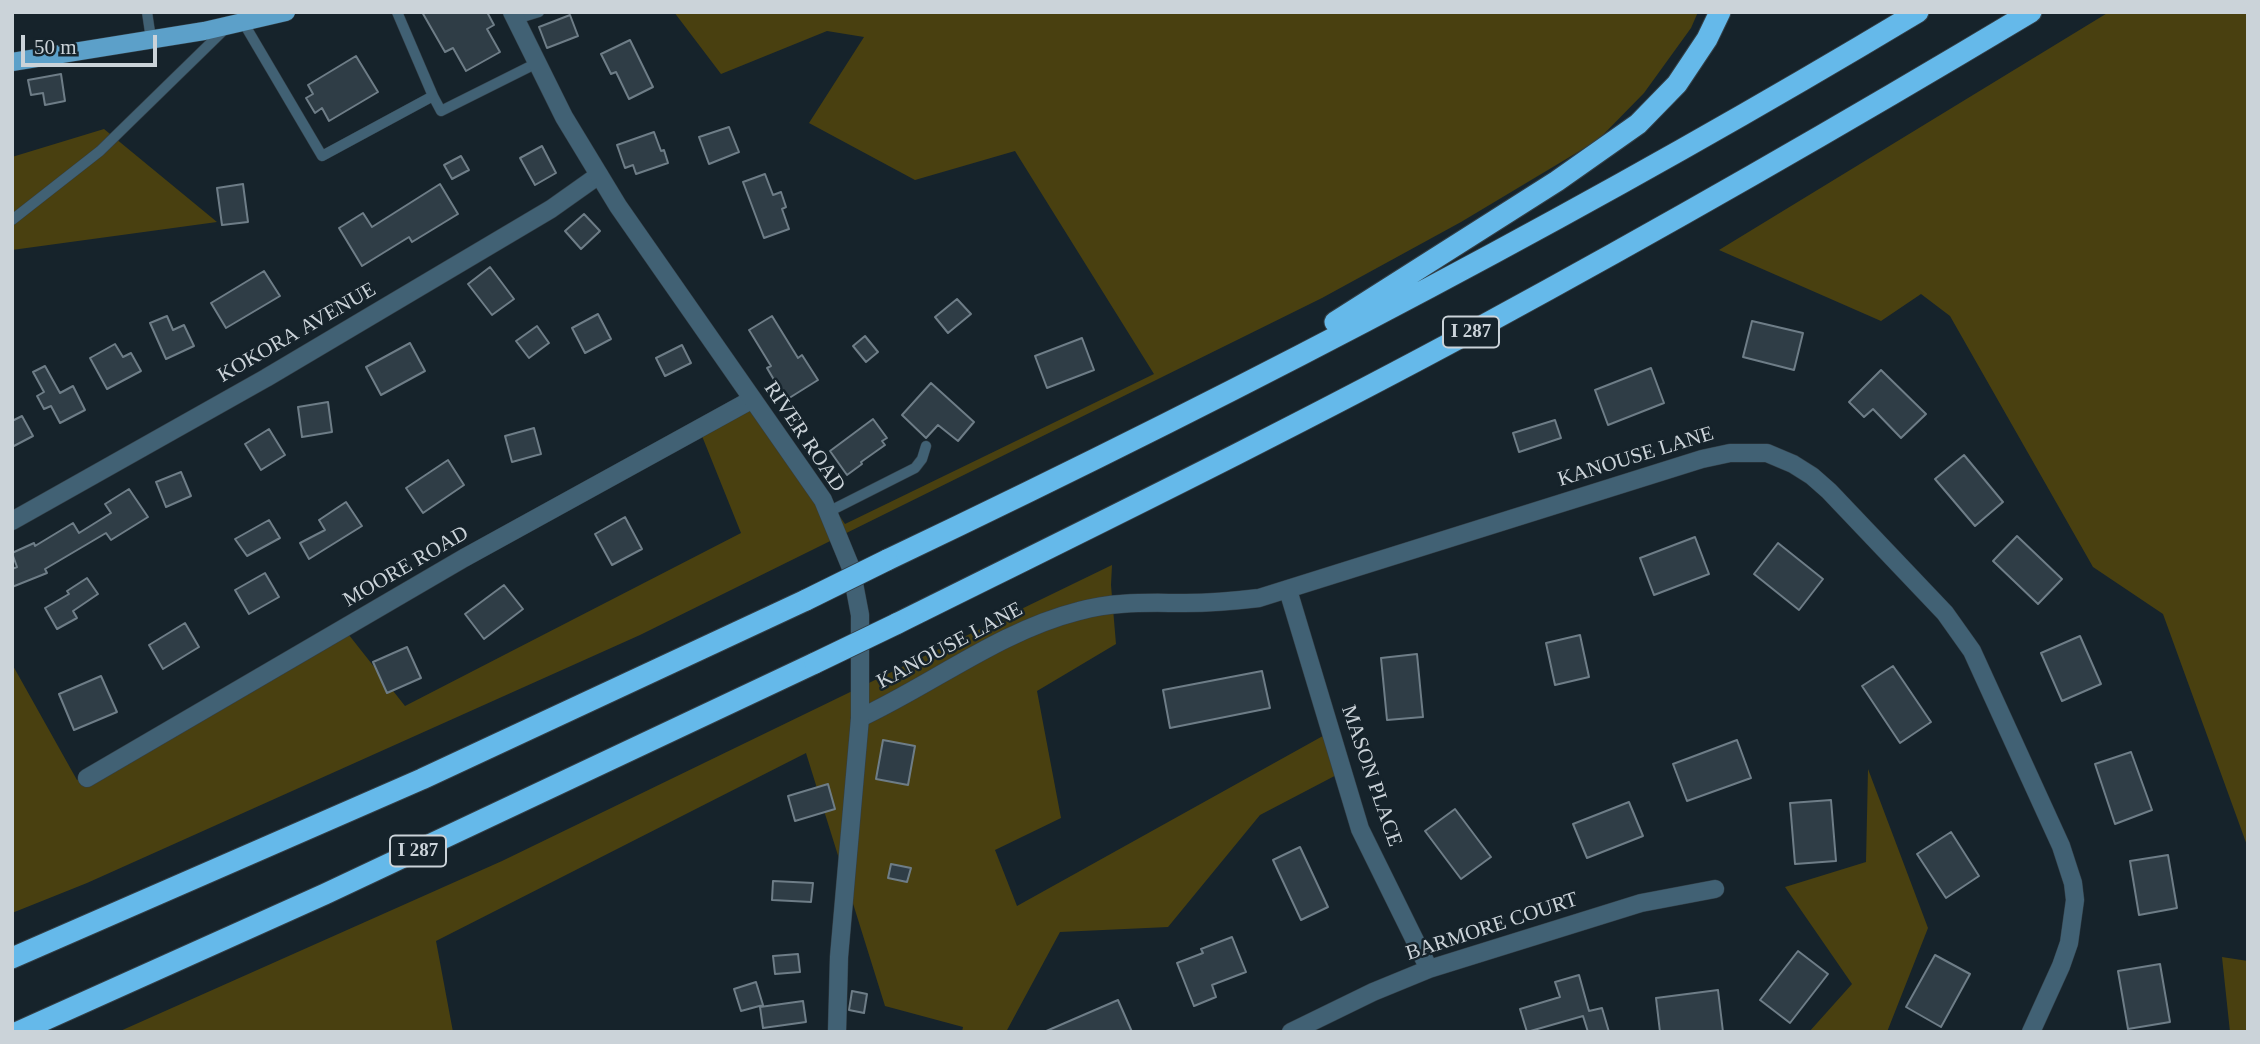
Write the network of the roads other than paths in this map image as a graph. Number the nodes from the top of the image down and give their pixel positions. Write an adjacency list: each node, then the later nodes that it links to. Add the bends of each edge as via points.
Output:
1 (147, 12): 10 (lane)
2 (286, 12): 9 (main road)
3 (397, 12): 13 (lane)
4 (539, 12): 8 (lane)
5 (1720, 12): 17 (highway, via 1677,84 1638,124)
6 (1918, 12): 17 (highway, via 1672,155)
7 (2031, 12): 27 (highway, I 287, bridge, via 1770,166 1241,452 815,663 325,894)
8 (514, 16): 12 (street, RIVER ROAD)
9 (236, 24): 10 (main road); 13 (lane, via 323,156); 15 (lane, via 100,151)
10 (151, 39): 11 (main road)
11 (12, 62)
12 (537, 63): 13 (lane, via 441,111); 14 (street, RIVER ROAD)
13 (433, 96)
14 (599, 175): 16 (street, RIVER ROAD); 20 (street, KOKORA AVENUE, via 551,209 289,364)
15 (12, 220)
16 (751, 400): 19 (street, RIVER ROAD); 23 (street, MOORE ROAD, via 464,558)
17 (1214, 400): 25 (highway, bridge, via 806,600 434,774)
18 (926, 446): 19 (lane, via 915,468)
19 (828, 512): 22 (street, RIVER ROAD, via 851,568 859,604)
20 (12, 521)
21 (1288, 590): 22 (street, KANOUSE LANE, via 1233,601 1140,602 1078,611 1042,622); 26 (street, MASON PLACE, via 1360,829); 30 (street, KANOUSE LANE, via 1702,459 1751,452 1793,464 1829,491 1881,545 1945,613 1972,651 2061,846 2073,883 2073,922 2061,966)
22 (860, 718): 28 (street, RIVER ROAD, via 843,901)
23 (88, 778)
24 (1715, 889): 26 (street, BARMORE COURT, via 1641,903)
25 (12, 958)
26 (1429, 969): 29 (street, BARMORE COURT)
27 (18, 1032)
28 (837, 1032)
29 (1291, 1032)
30 (2031, 1032)

